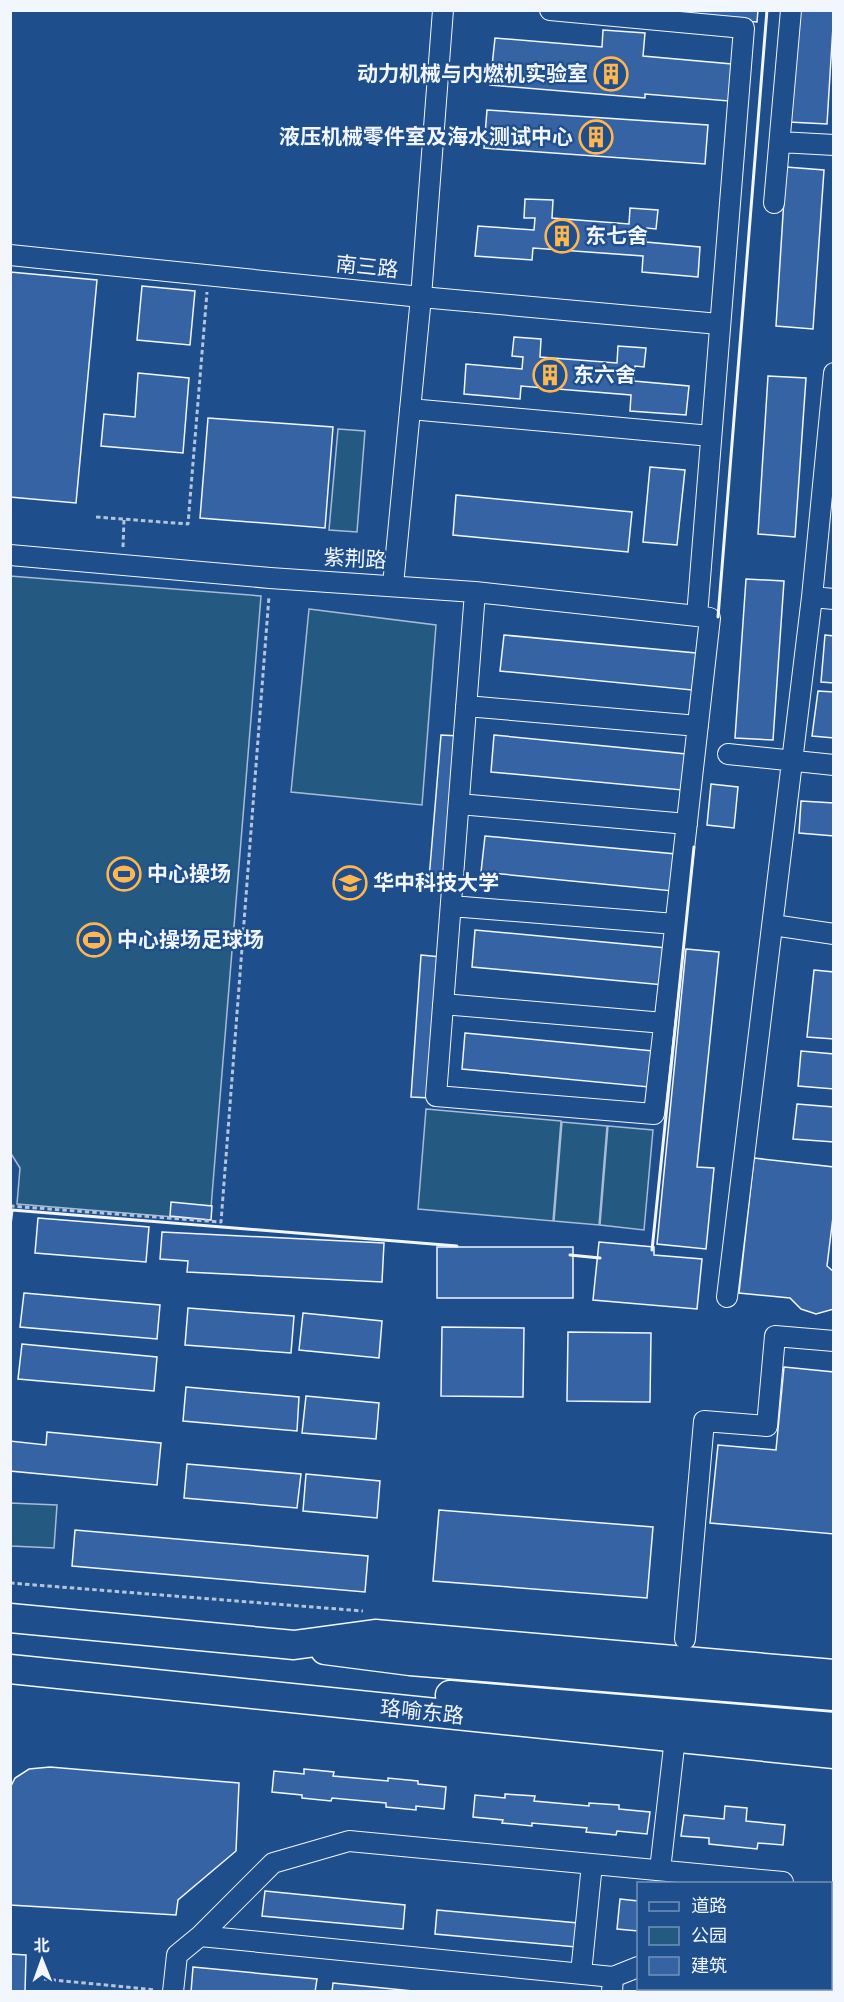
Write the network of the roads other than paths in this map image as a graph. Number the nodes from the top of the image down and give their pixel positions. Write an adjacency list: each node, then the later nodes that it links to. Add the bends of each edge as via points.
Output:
1 (443, 10): 8 (street)
2 (550, 10): 9 (street, via 744,28)
3 (791, 10): 4 (street)
4 (780, 142): 5 (street); 6 (street)
5 (834, 145)
6 (774, 203)
7 (10, 255): 8 (street, 南三路)
8 (421, 297): 9 (street, 南三路); 11 (street)
9 (719, 324): 13 (street)
10 (834, 373): 12 (street)
11 (410, 409): 13 (street); 15 (street)
12 (831, 429): 17 (street)
13 (711, 436): 19 (street)
14 (10, 555): 15 (street, 紫荆路)
15 (393, 585): 16 (street, 紫荆路)
16 (475, 592): 19 (street, 紫荆路); 20 (street)
17 (812, 597): 18 (street); 23 (street)
18 (834, 599)
19 (697, 616): 21 (street, via 710,618)
20 (466, 705): 21 (street); 25 (street)
21 (698, 726): 26 (street)
22 (728, 754): 23 (street)
23 (793, 761): 24 (street); 29 (street)
24 (834, 765)
25 (459, 804): 26 (street); 27 (street)
26 (687, 824): 28 (street)
27 (451, 906): 28 (street); 31 (street)
28 (675, 924): 32 (street)
29 (772, 925): 30 (street); 33 (street)
30 (834, 934)
31 (443, 1004): 32 (street); 32 (street, via 436,1096 654,1114)
32 (664, 1023)
33 (727, 1297)
34 (834, 1341): 36 (street, via 775,1336 767,1426 704,1421)
35 (10, 1618): 37 (highway)
36 (685, 1639)
37 (294, 1645): 39 (highway, via 375,1634); 40 (highway, via 410,1661)
38 (10, 1669): 41 (highway, 珞喻东路)
39 (834, 1674)
40 (834, 1696)
41 (288, 1698): 42 (highway, via 371,1690); 43 (highway, 珞喻东路)
42 (834, 1727)
43 (675, 1738): 44 (highway, 珞喻东路); 46 (street)
44 (834, 1754)
45 (592, 1864): 46 (street); 48 (street, via 349,1841 273,1863); 50 (street)
46 (660, 1870): 47 (street)
47 (783, 1882)
48 (200, 1936): 50 (street); 52 (street, via 177,1955)
49 (637, 1967): 51 (street)
50 (581, 1973): 51 (street)
51 (612, 1984)
52 (173, 1992)

